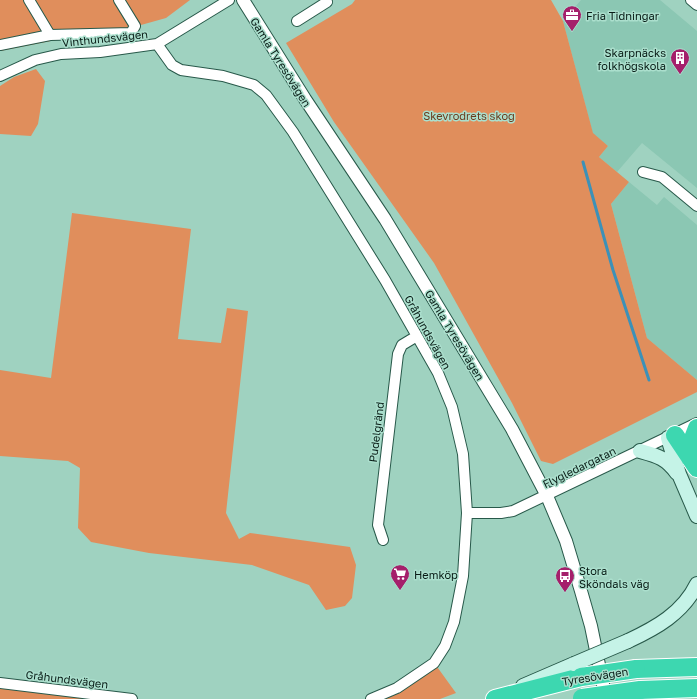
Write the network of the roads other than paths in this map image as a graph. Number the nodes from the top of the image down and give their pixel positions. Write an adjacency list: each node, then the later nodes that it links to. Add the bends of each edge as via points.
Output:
1 (29, 0): 9 (street)
2 (119, 0): 9 (street, via 136,26 130,33)
3 (229, 0): 10 (street, Vinthundsvägen)
4 (243, 0): 22 (street, Gamla Tyresövägen, via 305,100 385,219 512,429)
5 (326, 0): 8 (street, via 327,2)
6 (691, 0): 7 (street)
7 (697, 5)
8 (297, 21)
9 (50, 35): 11 (street)
10 (157, 44): 12 (street, Vinthundsvägen, via 100,52 61,54 35,60); 15 (street, Gråhundsvägen, via 172,65 181,70 223,76 248,83 266,95 293,132)
11 (0, 45)
12 (0, 76)
13 (643, 172): 14 (street, via 662,176)
14 (697, 206)
15 (417, 336): 23 (street, Gråhundsvägen, via 438,373 452,406 463,454); 25 (street, Pudelgränd, via 402,345 398,354 378,525)
16 (697, 423): 18 (street, Flygledargatan)
17 (697, 428): 20 (highway, via 692,441)
18 (671, 437): 19 (street, Flygledargatan); 20 (highway); 21 (main road)
19 (640, 451): 21 (main road, via 658,456); 22 (street, Flygledargatan)
20 (694, 463)
21 (679, 474): 24 (main road)
22 (547, 496): 23 (street, Flygledargatan, via 513,511); 36 (street, Gamla Tyresövägen, via 566,541 581,591)
23 (467, 513): 33 (street, Gråhundsvägen, via 461,590 454,622 445,646 434,663 417,677)
24 (697, 516)
25 (383, 540)
26 (697, 584): 28 (main road, bridge, via 687,601 662,623)
27 (697, 667): 28 (highway, Tyresövägen, bridge)
28 (577, 670): 34 (main road); 35 (highway, Tyresövägen)
29 (0, 683): 32 (street, Gråhundsvägen)
30 (697, 688): 31 (highway, Tyresövägen, bridge, via 640,690)
31 (579, 698)
32 (132, 699)
33 (371, 699)
34 (492, 699)
35 (495, 699)
36 (606, 699)

